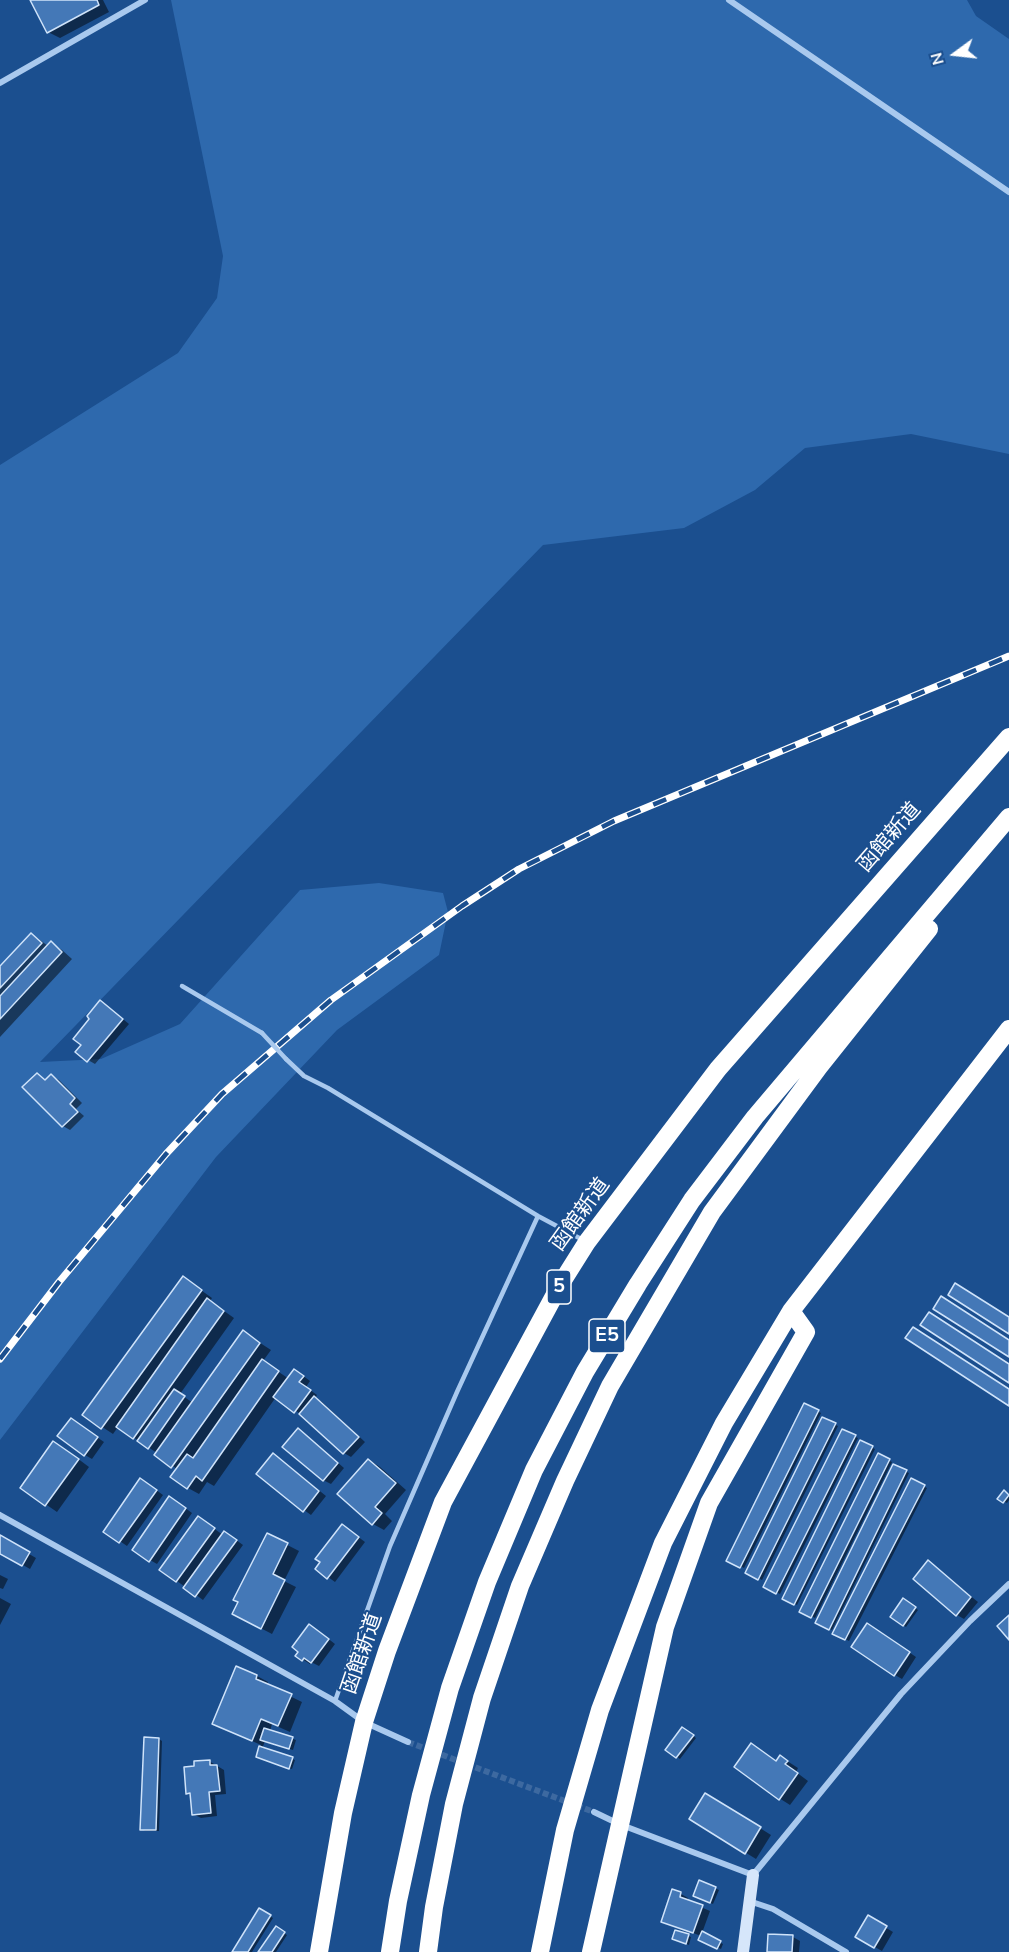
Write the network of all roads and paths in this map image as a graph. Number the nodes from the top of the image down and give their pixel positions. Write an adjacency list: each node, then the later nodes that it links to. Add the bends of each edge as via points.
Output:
1 (146, 0): 3 (street)
2 (729, 0): 4 (street)
3 (0, 83)
4 (1009, 192)
5 (1009, 737): 11 (highway, 函館新道 / 5, via 718,1070)
6 (1009, 817): 23 (highway, E5, via 755,1117 693,1200 585,1372 534,1470 487,1582 450,1688 421,1795)
7 (1009, 825): 24 (highway, E5, via 819,1067 712,1212 610,1386 520,1587 482,1698 454,1804)
8 (182, 986): 10 (lane, bridge, via 262,1033 304,1076)
9 (1009, 1029): 12 (highway)
10 (538, 1216): 11 (lane); 15 (lane, via 390,1546)
11 (587, 1242): 16 (highway, 函館新道 / 5, via 443,1502)
12 (791, 1311): 19 (highway, via 806,1332 709,1503 665,1627); 25 (highway, via 724,1423 663,1543 600,1710 565,1830)
13 (0, 1515): 15 (street)
14 (1009, 1584): 20 (street, via 901,1694)
15 (335, 1701): 16 (street)
16 (364, 1722): 17 (street); 22 (highway, 函館新道 / 5)
17 (408, 1742)
18 (594, 1812): 19 (street)
19 (619, 1824): 20 (street); 26 (highway)
20 (753, 1875): 21 (street)
21 (749, 1901): 27 (street); 28 (street, via 773,1909)
22 (319, 1952)
23 (390, 1952)
24 (428, 1952)
25 (540, 1952)
26 (591, 1952)
27 (743, 1952)
28 (846, 1952)

